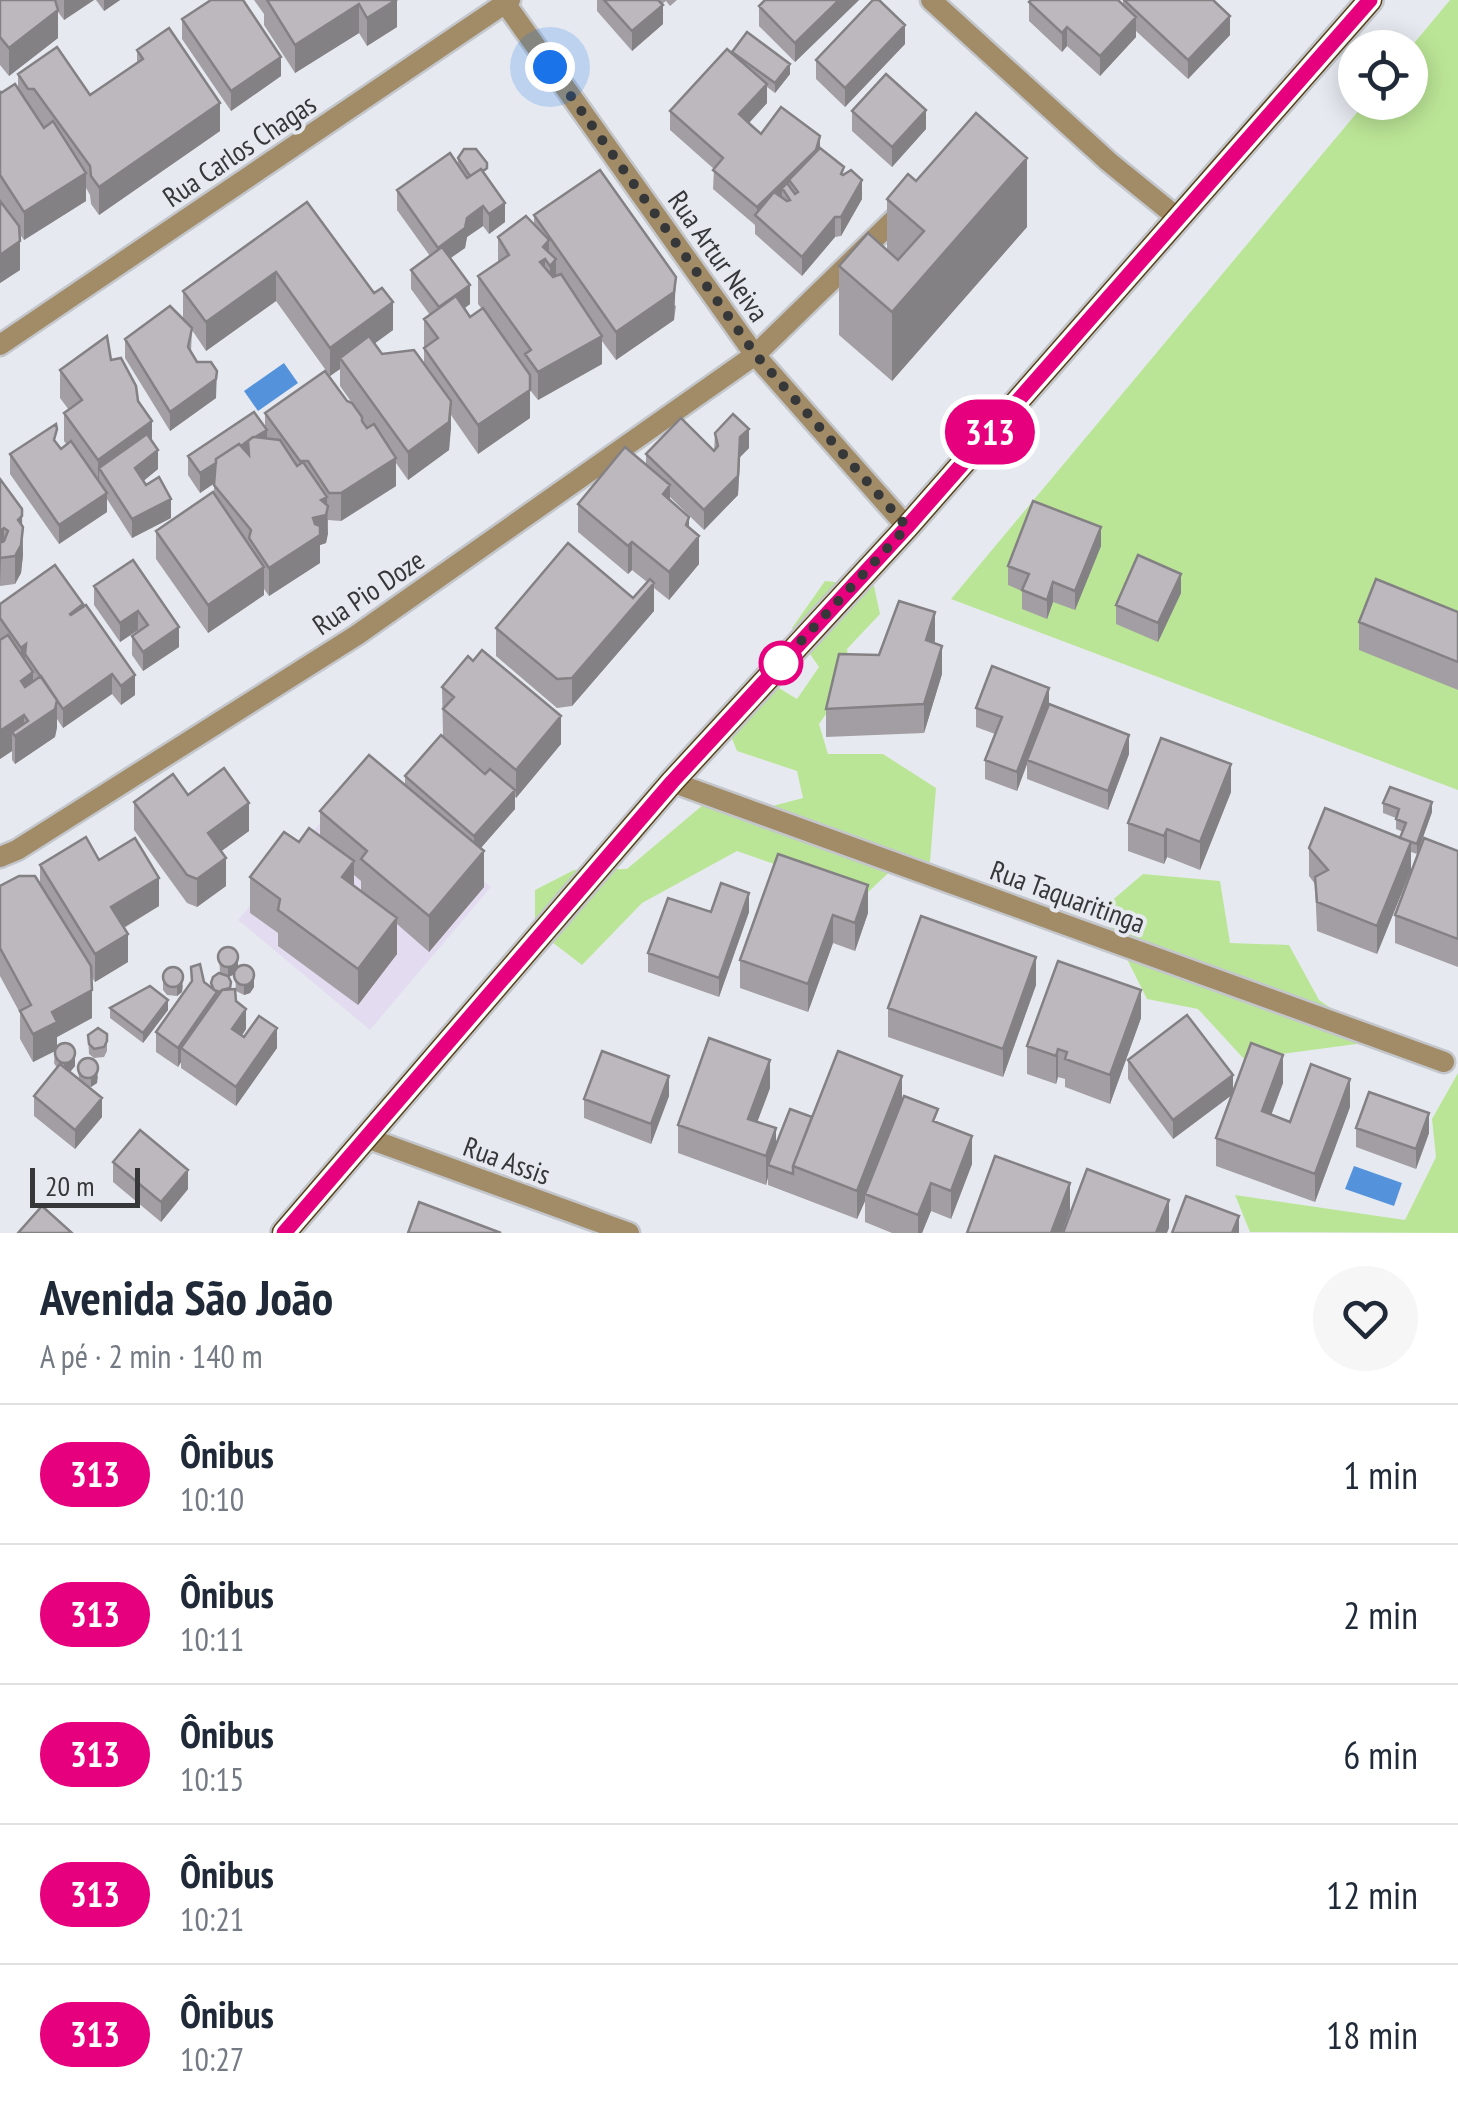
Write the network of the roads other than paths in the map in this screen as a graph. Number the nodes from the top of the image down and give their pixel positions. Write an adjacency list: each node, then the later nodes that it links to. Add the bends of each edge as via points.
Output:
1 (930, 0): 5 (street)
2 (1370, 0): 5 (main road)
3 (507, 2): 6 (street, Rua Carlos Chagas); 7 (street, Rua Artur Neiva)
4 (913, 201): 7 (street, Rua Pio Doze)
5 (1178, 218): 8 (main road)
6 (0, 346)
7 (756, 355): 8 (street, Rua Artur Neiva); 10 (street, Rua Pio Doze, via 357,635)
8 (907, 527): 9 (main road)
9 (672, 782): 11 (street, Rua Taquaritinga); 12 (main road)
10 (0, 858)
11 (1444, 1062)
12 (367, 1138): 13 (main road); 14 (street, Rua Assis)
13 (284, 1233)
14 (628, 1233)

